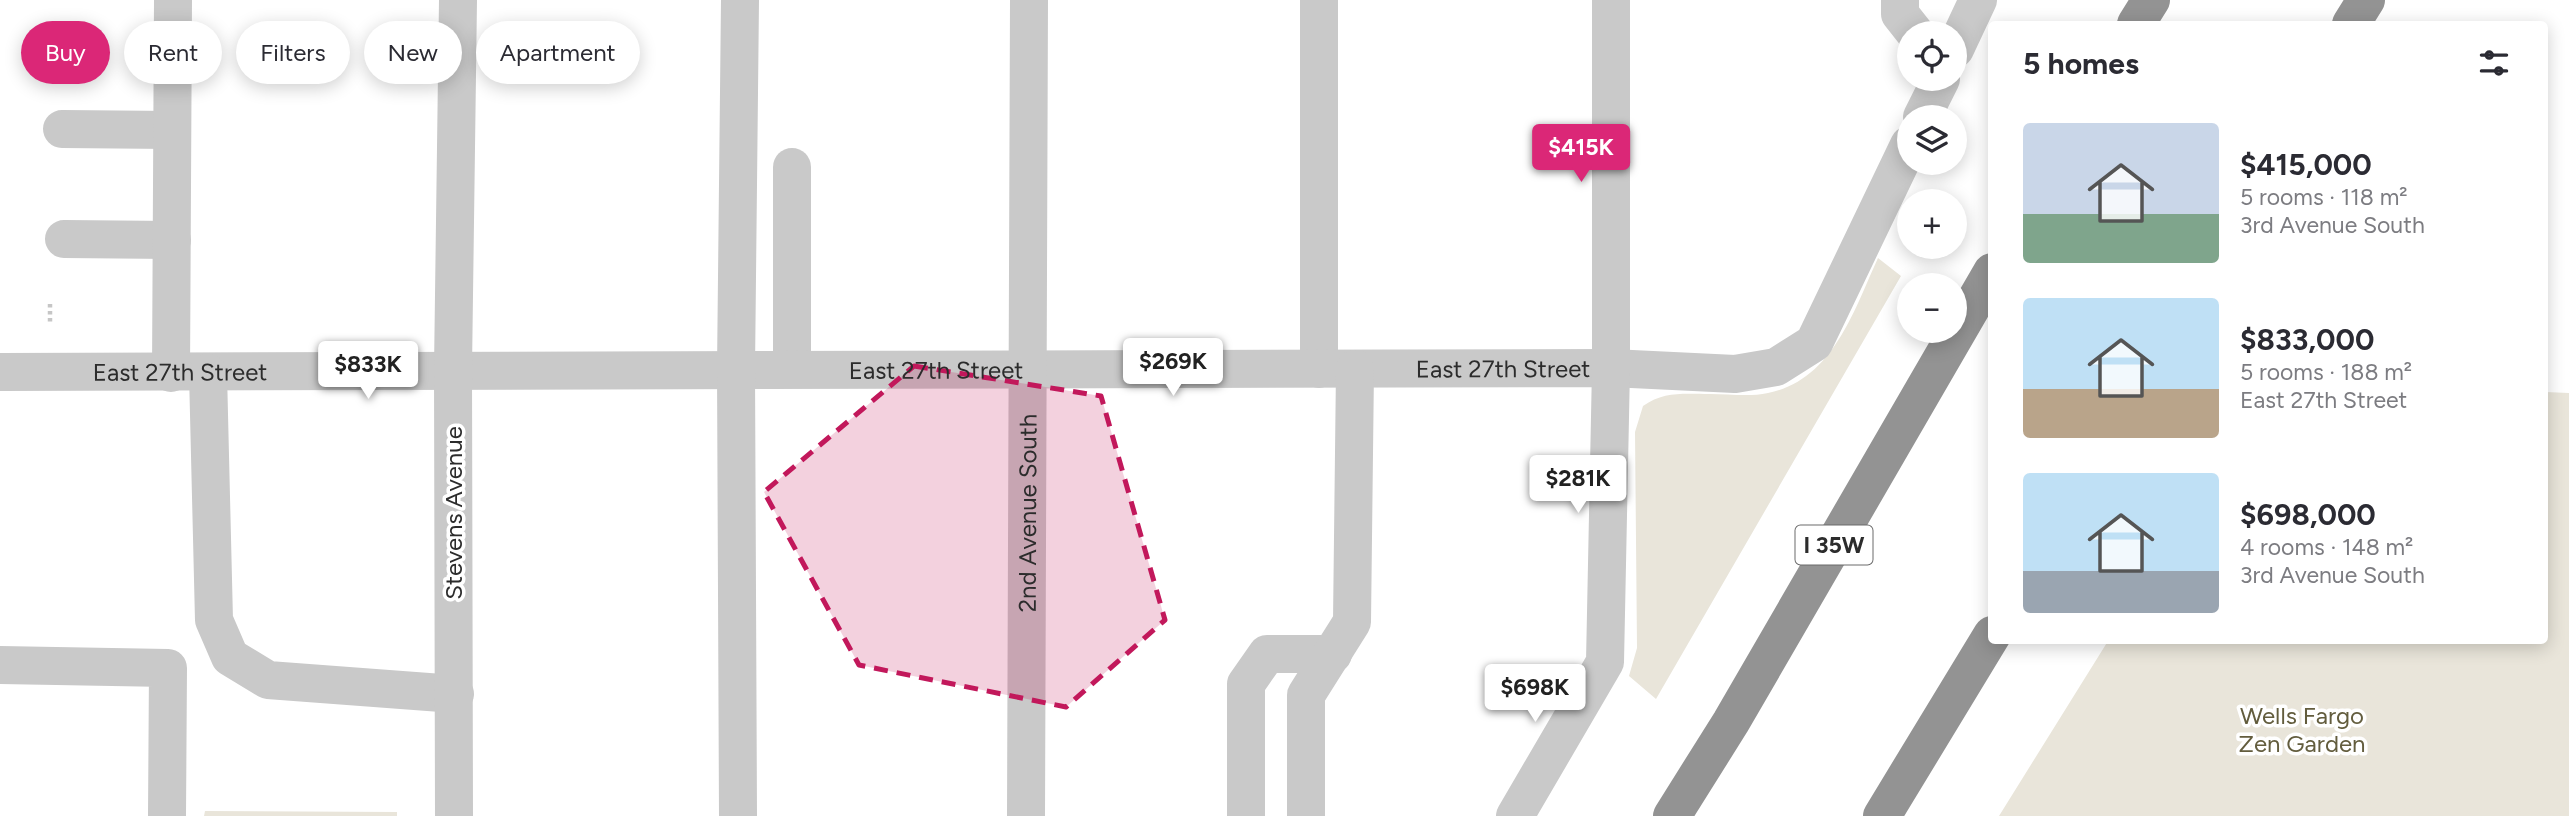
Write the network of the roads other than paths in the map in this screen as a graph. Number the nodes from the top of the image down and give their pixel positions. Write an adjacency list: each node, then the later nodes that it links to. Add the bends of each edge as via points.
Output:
1 (173, 0): 16 (street)
2 (458, 0): 23 (street, Stevens Avenue)
3 (740, 0): 24 (street)
4 (1030, 0): 26 (street, 2nd Avenue South)
5 (1319, 0): 27 (street)
6 (1611, 0): 22 (street)
7 (1900, 0): 11 (street, via 1900,14)
8 (1978, 0): 14 (street)
9 (2151, 0): 12 (highway)
10 (2366, 0): 13 (highway)
11 (1906, 21)
12 (2138, 21)
13 (2353, 21)
14 (1967, 23)
15 (62, 128): 16 (street)
16 (172, 130): 20 (street)
17 (792, 167): 25 (street)
18 (1897, 170): 22 (street, East 27th Street, via 1814,342 1776,367 1735,374)
19 (64, 239): 20 (street)
20 (172, 240): 29 (street)
21 (1988, 279): 41 (highway, I 35W)
22 (1611, 368): 27 (street, East 27th Street); 40 (street, via 1605,662)
23 (453, 369): 24 (street, East 27th Street); 29 (street, East 27th Street); 33 (street, Stevens Avenue)
24 (736, 369): 25 (street, East 27th Street); 36 (street)
25 (792, 369): 26 (street, East 27th Street)
26 (1027, 369): 27 (street, East 27th Street); 37 (street, 2nd Avenue South)
27 (1337, 369): 31 (street, via 1352,622)
28 (0, 372): 29 (street, East 27th Street)
29 (190, 373): 33 (street, via 214,620 230,657 268,680)
30 (1988, 642): 42 (highway)
31 (1333, 654): 38 (street, via 1267,654 1246,684); 39 (street, via 1306,695)
32 (0, 665): 34 (street, via 168,668)
33 (455, 694): 35 (street, Stevens Avenue)
34 (167, 816)
35 (454, 816)
36 (738, 816)
37 (1026, 816)
38 (1246, 816)
39 (1306, 816)
40 (1515, 816)
41 (1672, 816)
42 (1882, 816)

